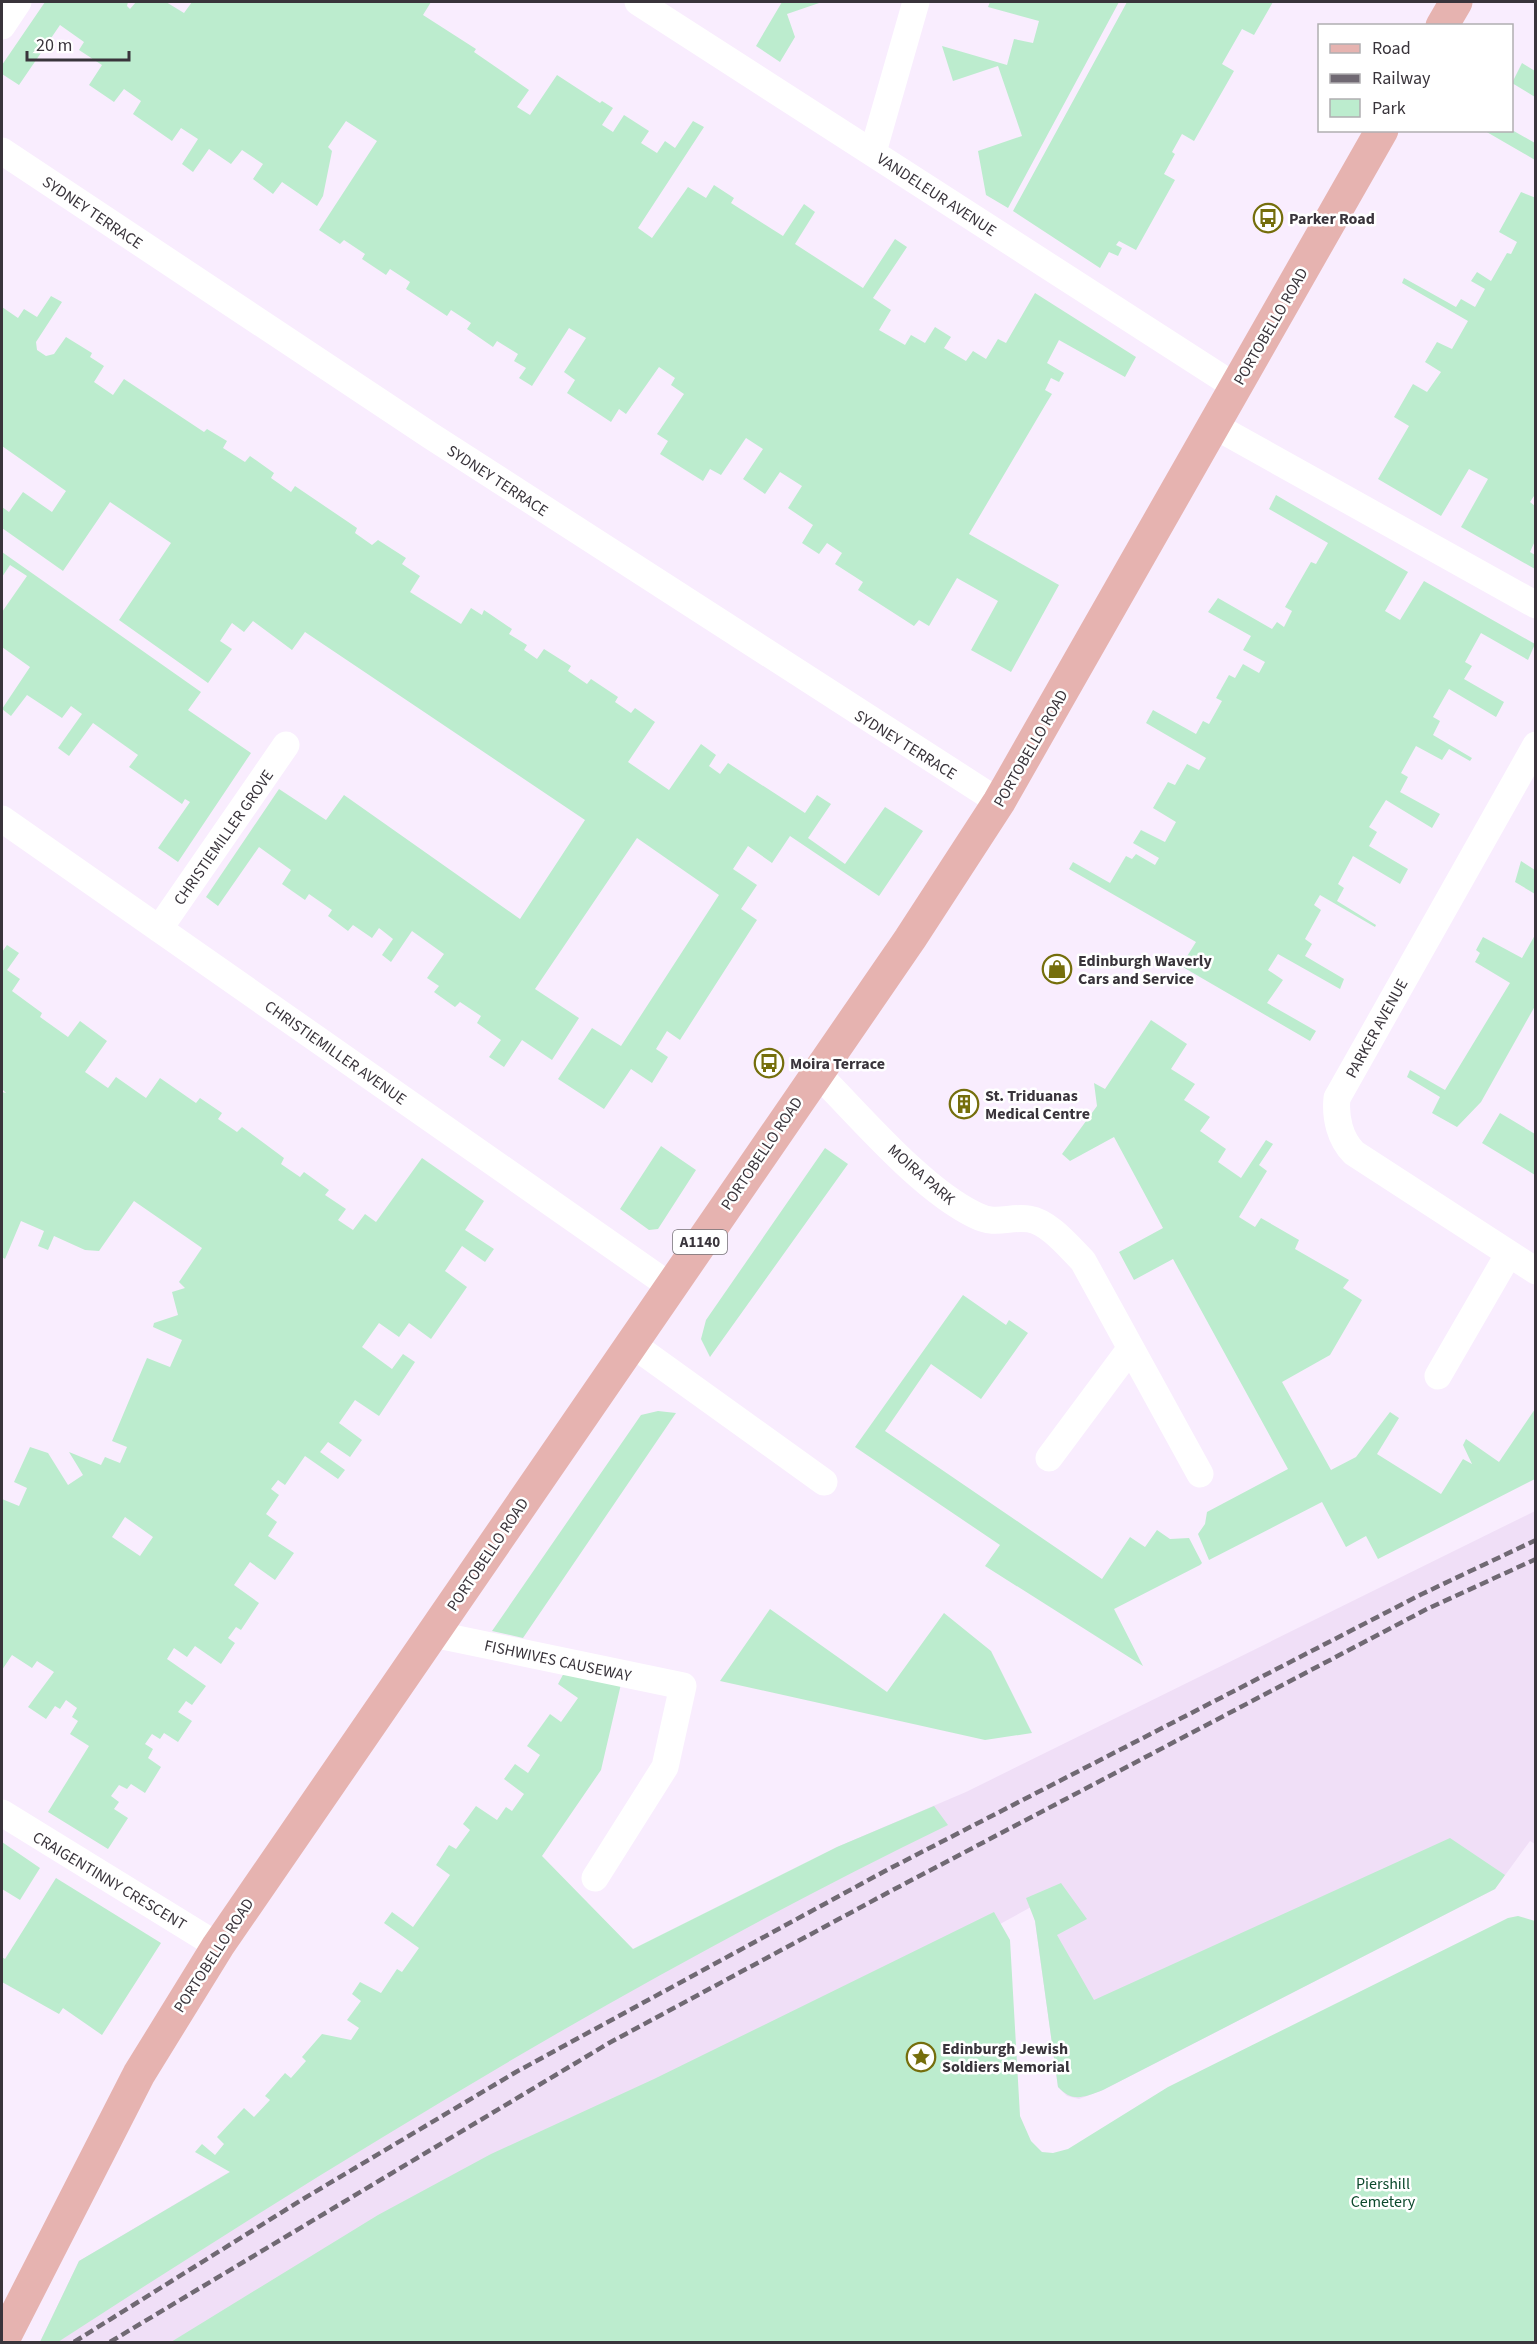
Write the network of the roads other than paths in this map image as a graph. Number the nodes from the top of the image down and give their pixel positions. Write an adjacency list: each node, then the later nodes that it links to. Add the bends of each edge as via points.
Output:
1 (18, 2): 6 (street)
2 (638, 2): 9 (street, VANDELEUR AVENUE)
3 (916, 2): 9 (street)
4 (1456, 2): 5 (main road)
5 (1443, 24)
6 (2, 26)
7 (1381, 132): 10 (main road, PORTOBELLO ROAD / A1140)
8 (2, 151): 15 (street, SYDNEY TERRACE, via 441,443)
9 (873, 152): 10 (street, VANDELEUR AVENUE)
10 (1236, 387): 11 (main road, PORTOBELLO ROAD / A1140)
11 (1215, 426): 12 (street); 15 (main road, PORTOBELLO ROAD / A1140)
12 (1536, 605)
13 (286, 745): 17 (street, CHRISTIEMILLER GROVE)
14 (1536, 745): 19 (street, PARKER AVENUE, via 1337,1098 1336,1108 1340,1130 1354,1153)
15 (999, 802): 18 (main road, PORTOBELLO ROAD / A1140, via 910,939)
16 (2, 819): 17 (street, CHRISTIEMILLER AVENUE)
17 (159, 929): 21 (street, CHRISTIEMILLER AVENUE)
18 (816, 1072): 21 (main road, PORTOBELLO ROAD / A1140); 23 (street, MOIRA PARK, via 923,1179 956,1204 995,1222 1030,1219 1069,1246 1083,1261)
19 (1508, 1255): 20 (street, PARKER AVENUE); 24 (street)
20 (1536, 1271)
21 (670, 1286): 22 (main road, PORTOBELLO ROAD / A1140)
22 (632, 1344): 27 (street); 28 (main road, PORTOBELLO ROAD / A1140)
23 (1130, 1349): 25 (street); 26 (street, MOIRA PARK)
24 (1438, 1376)
25 (1049, 1458)
26 (1200, 1474)
27 (824, 1482)
28 (433, 1634): 30 (street, FISHWIVES CAUSEWAY, via 683,1686 665,1767); 31 (main road, PORTOBELLO ROAD / A1140)
29 (2, 1813): 31 (street, CRAIGENTINNY CRESCENT)
30 (595, 1878)
31 (218, 1946): 32 (main road, PORTOBELLO ROAD / A1140, via 139,2074)
32 (2, 2343)

